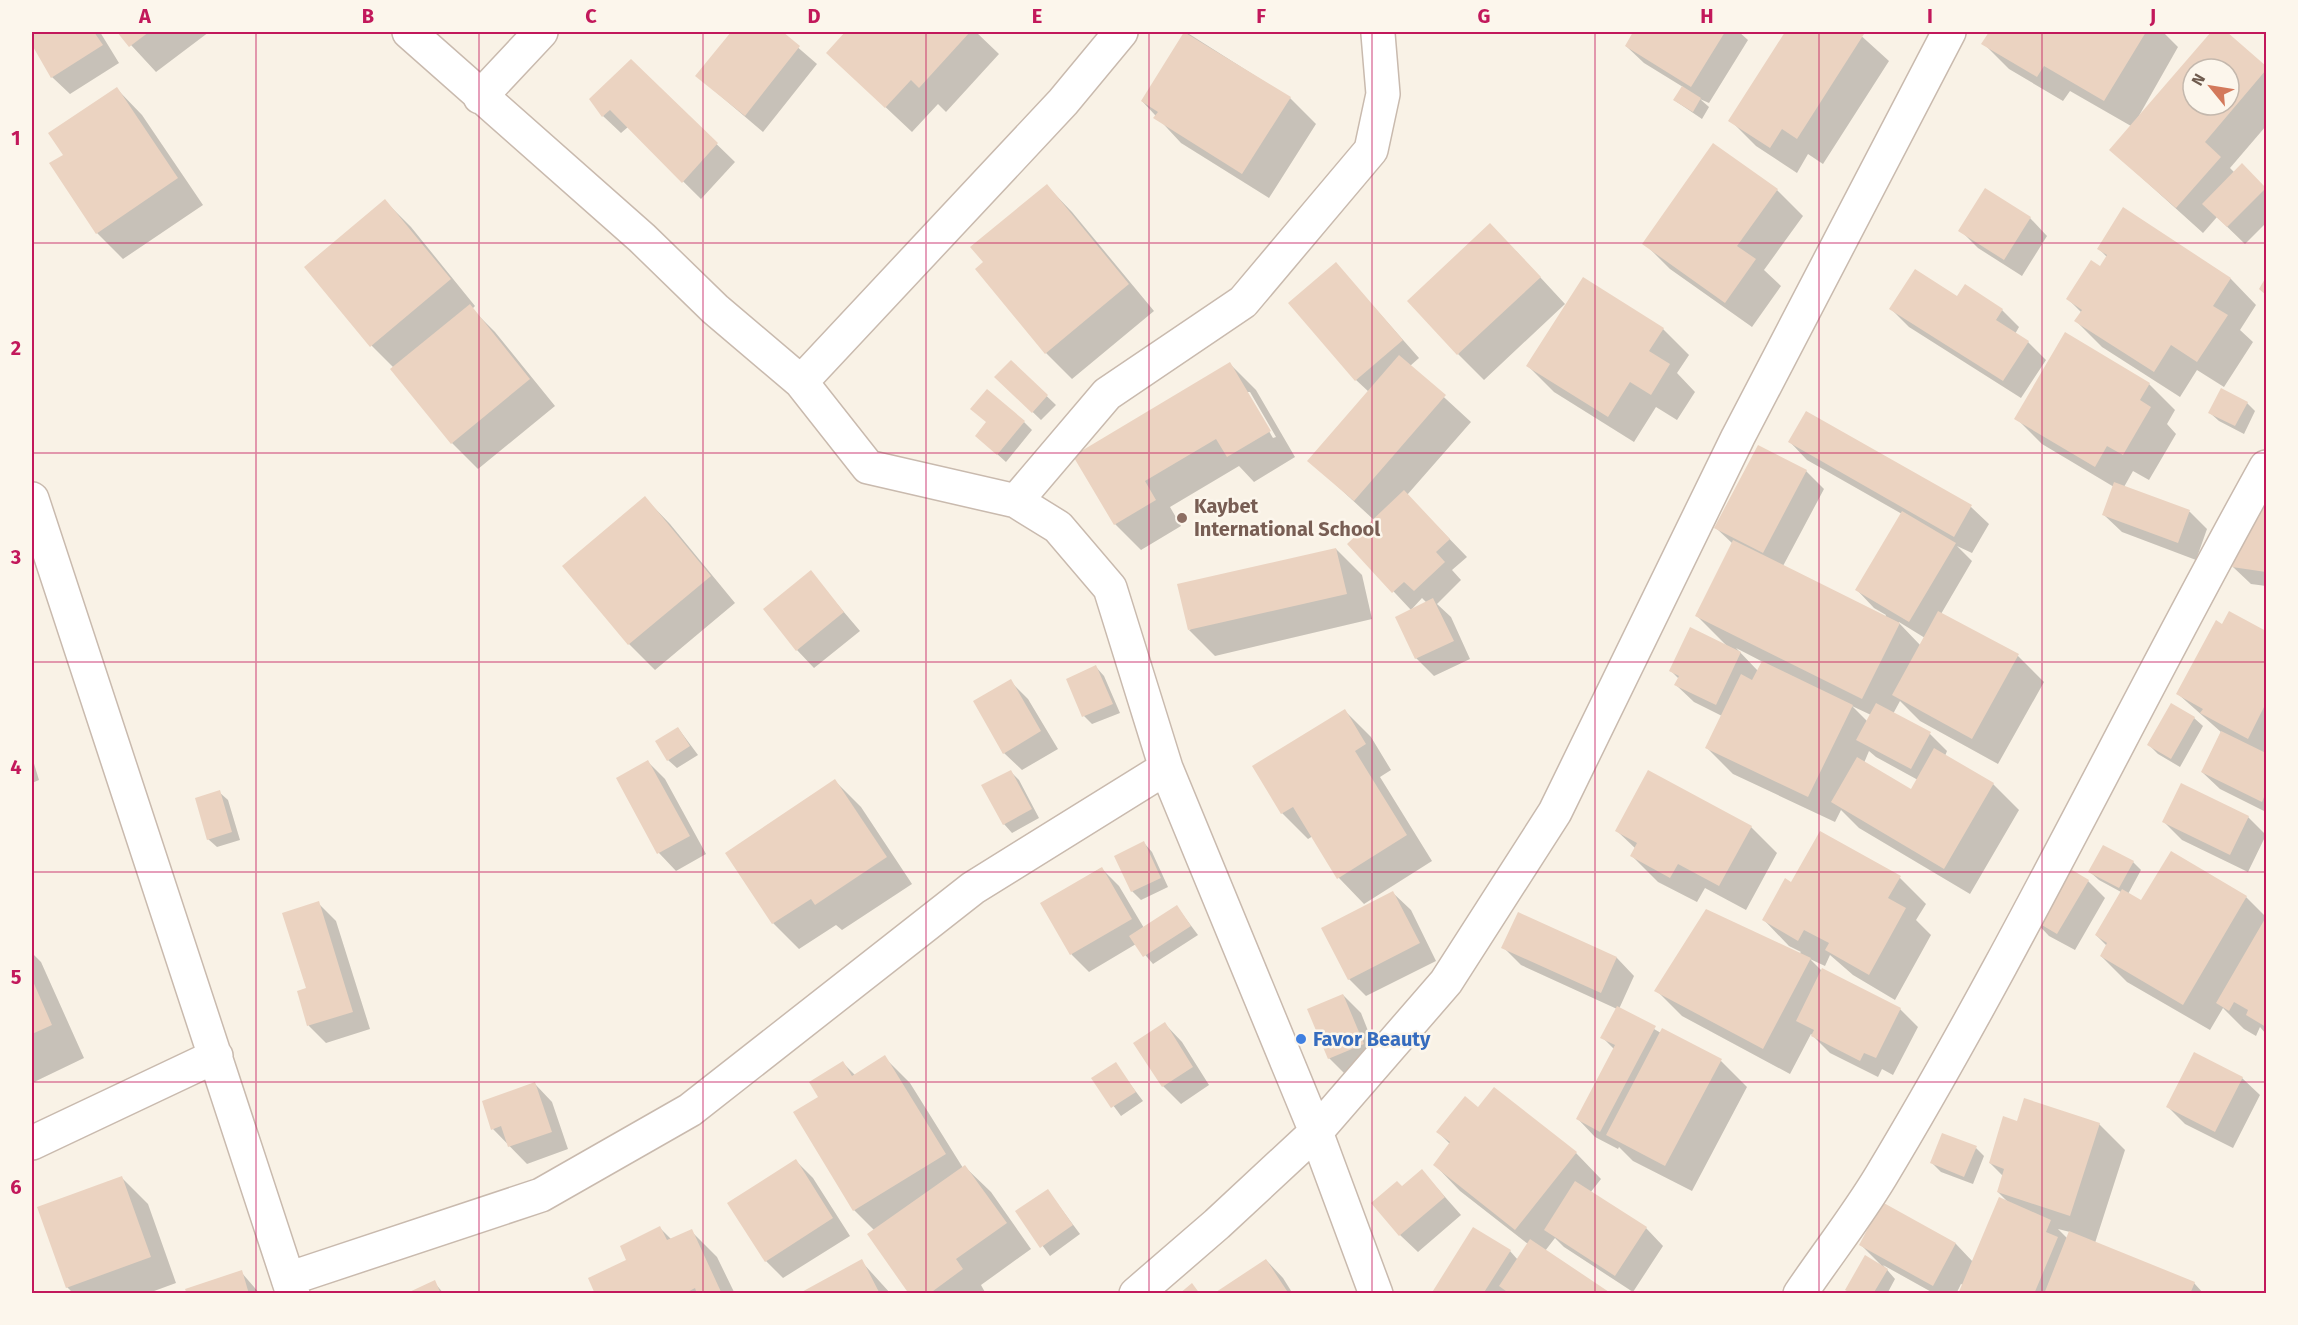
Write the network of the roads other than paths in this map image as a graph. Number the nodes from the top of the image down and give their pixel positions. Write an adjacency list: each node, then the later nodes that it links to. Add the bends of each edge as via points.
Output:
1 (409, 32): 6 (street)
2 (541, 32): 6 (street)
3 (1121, 32): 7 (street, via 1064,102)
4 (1949, 32): 13 (street, via 1738,437 1555,812 1446,982)
5 (1378, 33): 10 (street, via 1383,94 1371,150 1243,302 1107,394)
6 (480, 97): 7 (street)
7 (801, 382): 10 (street, via 868,467)
8 (2266, 467): 18 (street, via 1991,982 1880,1177)
9 (32, 499): 12 (street)
10 (1016, 501): 11 (street, via 1058,526 1110,588)
11 (1166, 768): 13 (street); 15 (street, via 973,888 690,1110 541,1195)
12 (216, 1056): 14 (street); 15 (street)
13 (1316, 1132): 16 (street); 17 (street)
14 (32, 1143)
15 (290, 1286)
16 (1136, 1293)
17 (1376, 1293)
18 (1800, 1293)

